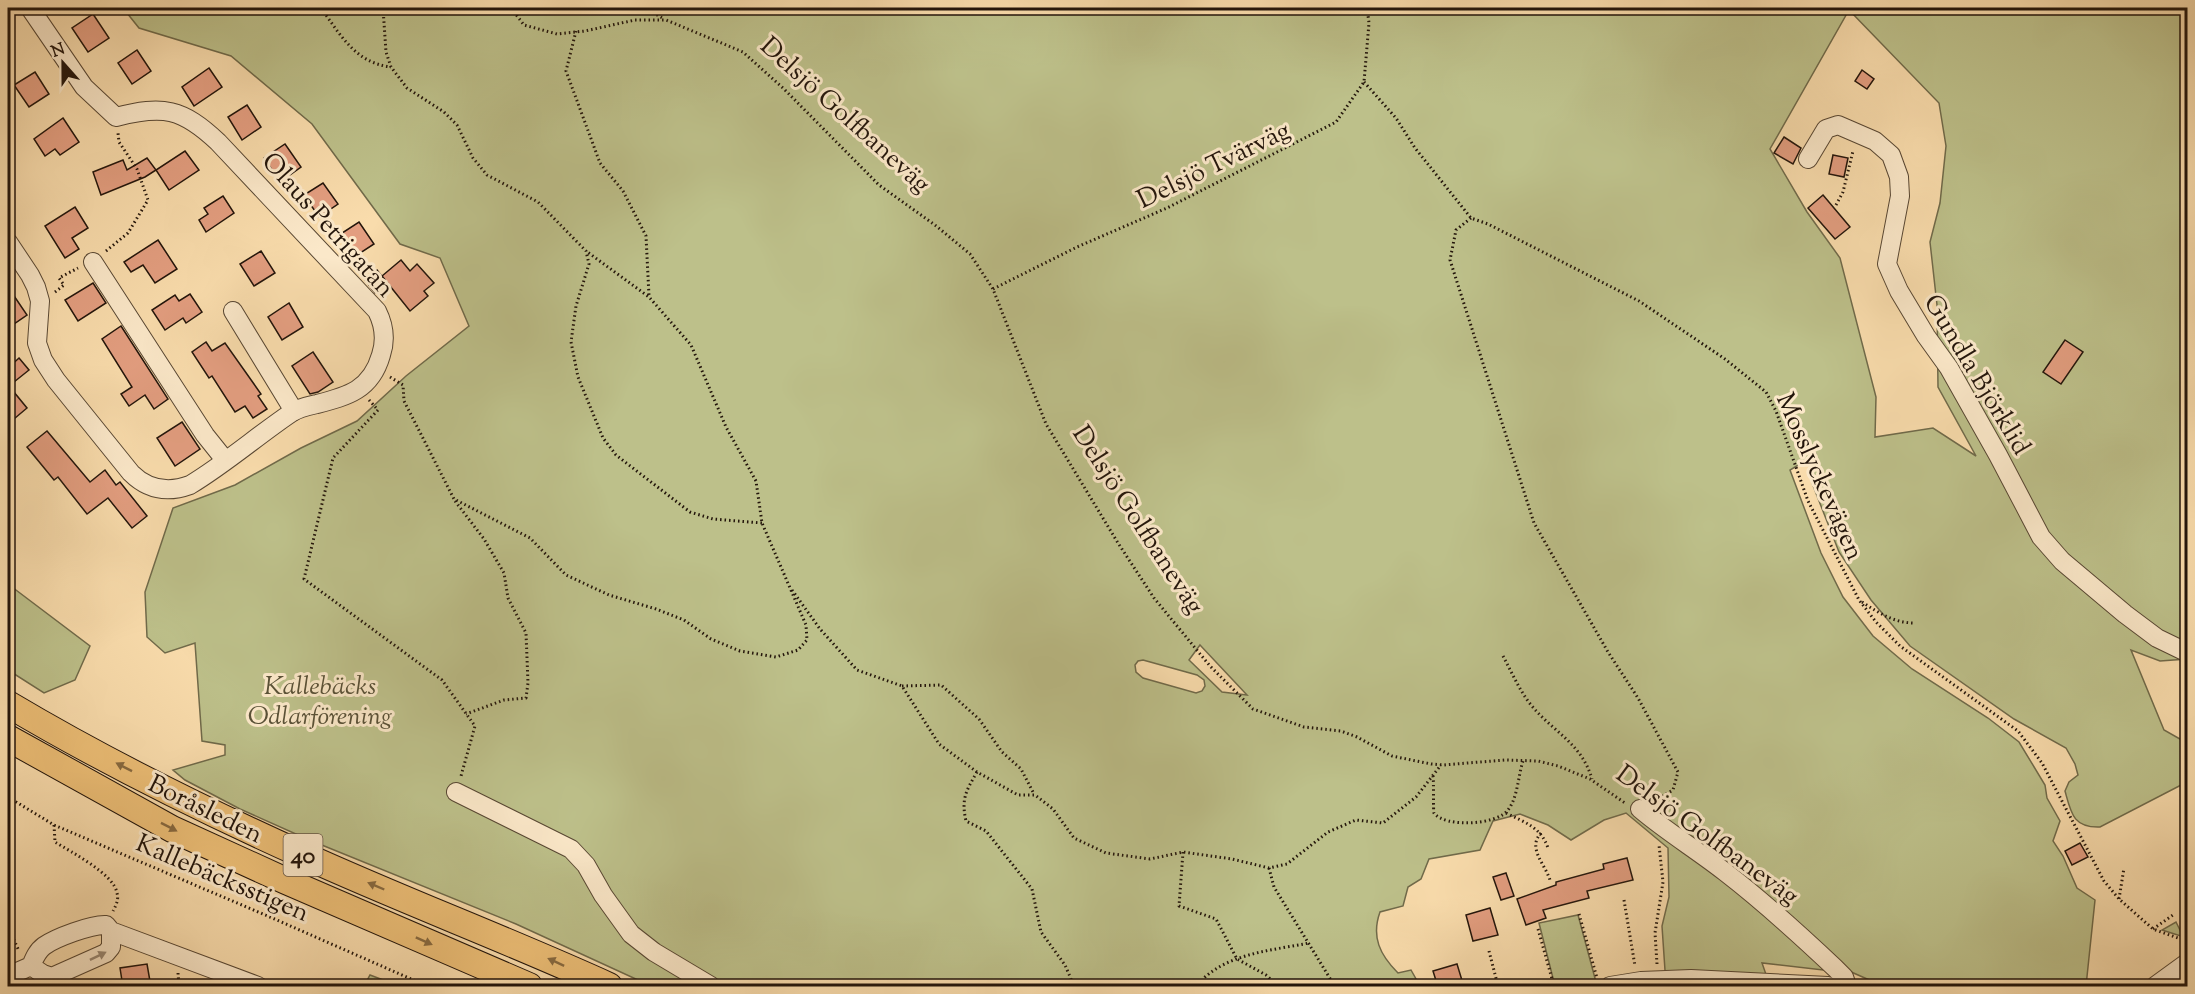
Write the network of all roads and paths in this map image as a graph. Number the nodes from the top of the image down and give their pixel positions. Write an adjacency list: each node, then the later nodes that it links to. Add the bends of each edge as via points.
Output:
1 (30, 8): 11 (street, via 84,87)
2 (321, 8): 9 (path, via 349,46 375,65)
3 (383, 8): 9 (path)
4 (511, 8): 8 (path, Delsjö Golfbaneväg, via 524,25 557,34)
5 (645, 8): 7 (path)
6 (1367, 8): 10 (path)
7 (666, 20): 8 (path, Delsjö Golfbaneväg, via 635,20); 20 (path, Delsjö Golfbaneväg, via 743,52 879,185 970,254)
8 (576, 31): 22 (path, via 566,70 600,163 623,191 646,236)
9 (391, 67): 17 (path, via 407,88 457,125 473,158 487,175 538,202)
10 (1364, 82): 15 (path, Mosslyckevägen); 20 (path, Delsjö Tvärväg, via 1336,122 1167,208)
11 (116, 117): 18 (path, via 119,142 137,169 148,200 128,233); 24 (street, Olaus Petrigatan, via 143,110 172,112 186,116 218,142 377,311 384,335)
12 (1852, 130): 13 (street, via 1838,125 1827,129); 14 (path, via 1853,152); 33 (street, Gundla Björklid, via 1875,141 1891,155 1899,177 1900,196 1887,264 1899,291 1949,368 2041,537 2062,561 2125,614 2157,638)
13 (1808, 159)
14 (1836, 206)
15 (1471, 218): 31 (path, Mosslyckevägen, via 1639,301 1766,392 1809,501); 47 (path, via 1456,230 1450,260 1534,523 1678,772 1673,790)
16 (8, 242): 27 (street, Olaus Petrigatan, via 36,287 40,301 37,343 47,368 140,481 154,488 178,489 204,477)
17 (586, 251): 22 (path); 29 (path, via 589,264 576,306 571,342 578,377 603,438 616,455 690,512 713,519)
18 (93, 261): 27 (street)
19 (66, 274): 21 (path, via 59,278 64,285)
20 (993, 289): 40 (path, Delsjö Golfbaneväg, via 1046,424 1154,598 1210,666 1253,709 1304,727 1357,736 1392,756)
21 (48, 296)
22 (649, 297): 29 (path, via 692,345 726,427 756,481)
23 (233, 311): 26 (street)
24 (378, 368): 25 (street, Olaus Petrigatan); 28 (path, via 403,385 404,401)
25 (359, 390): 26 (street, Olaus Petrigatan); 37 (path, via 378,410 333,458 304,579 442,680)
26 (294, 411): 27 (street, Olaus Petrigatan)
27 (225, 460)
28 (454, 500): 30 (path, via 530,538 566,575 609,595 684,620 711,639 740,651 776,657 798,650 807,640 806,625); 37 (path, via 504,573 508,598 526,633 526,698 504,700)
29 (762, 523): 30 (path)
30 (788, 585): 35 (path, via 857,670)
31 (1859, 600): 32 (path, via 1888,618); 57 (path, Mosslyckevägen, via 1900,646 2018,731 2042,763 2096,870)
32 (1915, 623)
33 (2187, 653)
34 (1503, 656): 43 (path, via 1528,702 1583,758)
35 (902, 686): 41 (path, via 939,744); 45 (path, via 941,685 980,719 1002,752 1021,769)
36 (8, 704): 79 (highway, Boråsleden / 40, one-way to 36, via 304,856 45,727)
37 (466, 714): 44 (path, via 475,726)
38 (8, 738): 78 (highway, Boråsleden / 40, one-way to 78, via 172,829)
39 (1523, 761): 40 (path, Delsjö Golfbaneväg); 43 (path, Delsjö Golfbaneväg, via 1558,765); 48 (path)
40 (1442, 765): 42 (path)
41 (977, 772): 45 (path, via 1018,795); 81 (path, via 966,791 966,820 986,831 1032,889 1041,932 1065,964)
42 (1433, 776): 48 (path, via 1435,814 1479,823); 54 (path, via 1416,797 1383,823 1356,820 1328,832 1287,864)
43 (1592, 781): 47 (path, Delsjö Golfbaneväg, via 1633,809)
44 (456, 792): 80 (street, via 571,849 586,865 631,934)
45 (1035, 795): 53 (path, via 1053,809 1074,837 1106,853 1150,859)
46 (8, 797): 49 (path, Kallebäcksstigen)
47 (1640, 809): 50 (street, Delsjö Golfbaneväg)
48 (1506, 813): 51 (path)
49 (54, 825): 62 (path, via 55,842 106,875 114,885 117,902); 77 (path, Kallebäcksstigen)
50 (1663, 828): 74 (path, via 1659,835 1663,882 1655,933); 88 (street, Delsjö Golfbaneväg, via 1763,901 1844,977)
51 (1540, 833): 52 (path); 56 (path, via 1536,849)
52 (1548, 848)
53 (1183, 852): 54 (path); 69 (path, via 1179,906 1216,919)
54 (1269, 868): 65 (path, via 1274,887)
55 (2124, 868): 57 (path)
56 (1550, 880)
57 (2119, 899): 64 (path, Mosslyckevägen)
58 (1624, 900): 72 (path)
59 (1579, 914): 75 (path)
60 (2173, 915): 64 (path)
61 (8, 927): 67 (path)
62 (108, 928): 71 (street, via 90,926 44,946); 71 (street, one-way to 62, via 52,978 106,953 111,947); 76 (street)
63 (1538, 929): 86 (path)
64 (2153, 929): 66 (path, Mosslyckevägen)
65 (1309, 943): 69 (path); 84 (path)
66 (2187, 944)
67 (19, 951)
68 (1489, 951): 85 (path)
69 (1237, 958): 82 (path, via 1214,969 1204,978); 83 (path)
70 (2187, 962): 89 (street)
71 (31, 966): 73 (street)
72 (1637, 975)
73 (8, 976)
74 (1658, 980): 75 (street); 87 (street, via 1738,980)
75 (1604, 985)
76 (258, 987)
77 (427, 987)
78 (529, 987)
79 (609, 987)
80 (711, 987)
81 (1074, 987)
82 (1202, 987)
83 (1278, 987)
84 (1333, 987)
85 (1498, 987)
86 (1554, 987)
87 (1828, 987)
88 (1847, 987)
89 (2155, 987)

